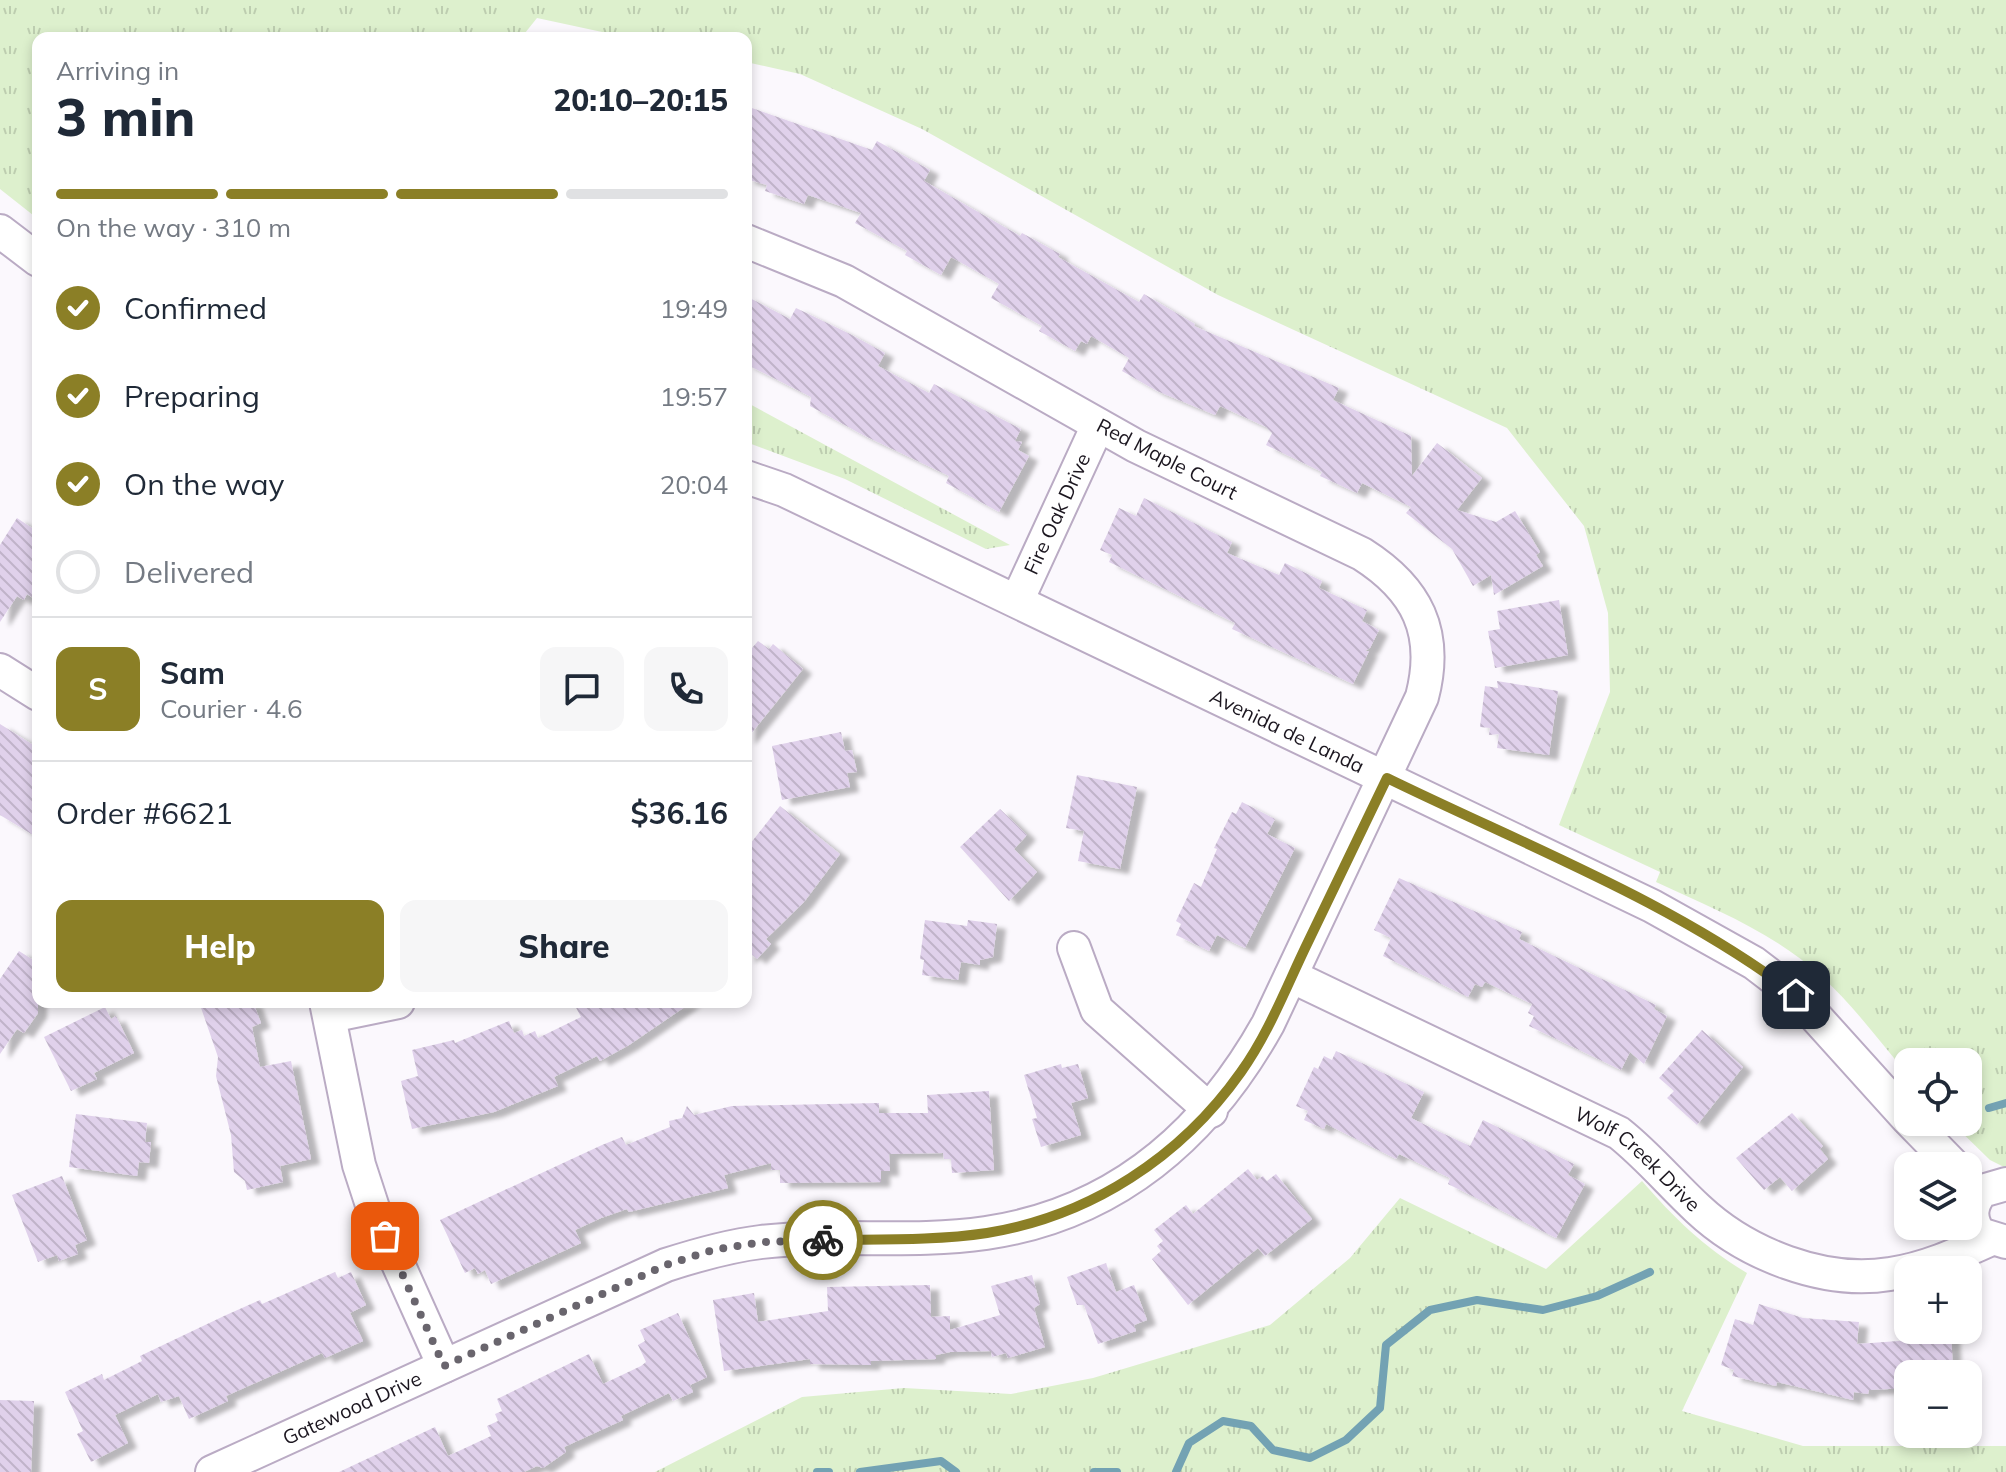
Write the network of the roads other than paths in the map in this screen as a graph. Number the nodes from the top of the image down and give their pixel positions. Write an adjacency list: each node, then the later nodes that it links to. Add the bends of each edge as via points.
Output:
1 (0, 231): 3 (street)
2 (752, 243): 4 (street, Red Maple Court, via 844,281)
3 (32, 255)
4 (1098, 425): 6 (street, Fire Oak Drive); 9 (street, Red Maple Court, via 1362,554 1403,585 1424,625 1429,661 1422,697)
5 (752, 479): 6 (street, Avenida de Landa)
6 (1017, 601): 9 (street, Avenida de Landa)
7 (0, 670): 8 (street)
8 (32, 690)
9 (1387, 778): 11 (street, Gatewood Drive); 13 (street, Avenida de Landa, via 1652,906 1754,963 1796,995)
10 (1074, 948): 14 (street, via 1097,1010)
11 (1291, 976): 14 (street, Gatewood Drive, via 1243,1070); 18 (street, Wolf Creek Drive, via 1619,1133 1699,1210 1772,1257 1811,1269 1889,1275)
12 (328, 1009): 19 (street, via 359,1165)
13 (1894, 1103)
14 (1211, 1111): 19 (street, Gatewood Drive, via 1170,1151 1128,1180 1037,1222 986,1233 763,1242 713,1250 666,1265)
15 (1925, 1136): 16 (street, Avenida de Landa)
16 (1940, 1152)
17 (1985, 1184): 18 (street, via 1972,1217 1975,1227)
18 (1997, 1241)
19 (444, 1366): 20 (street, Gatewood Drive)
20 (212, 1472)

